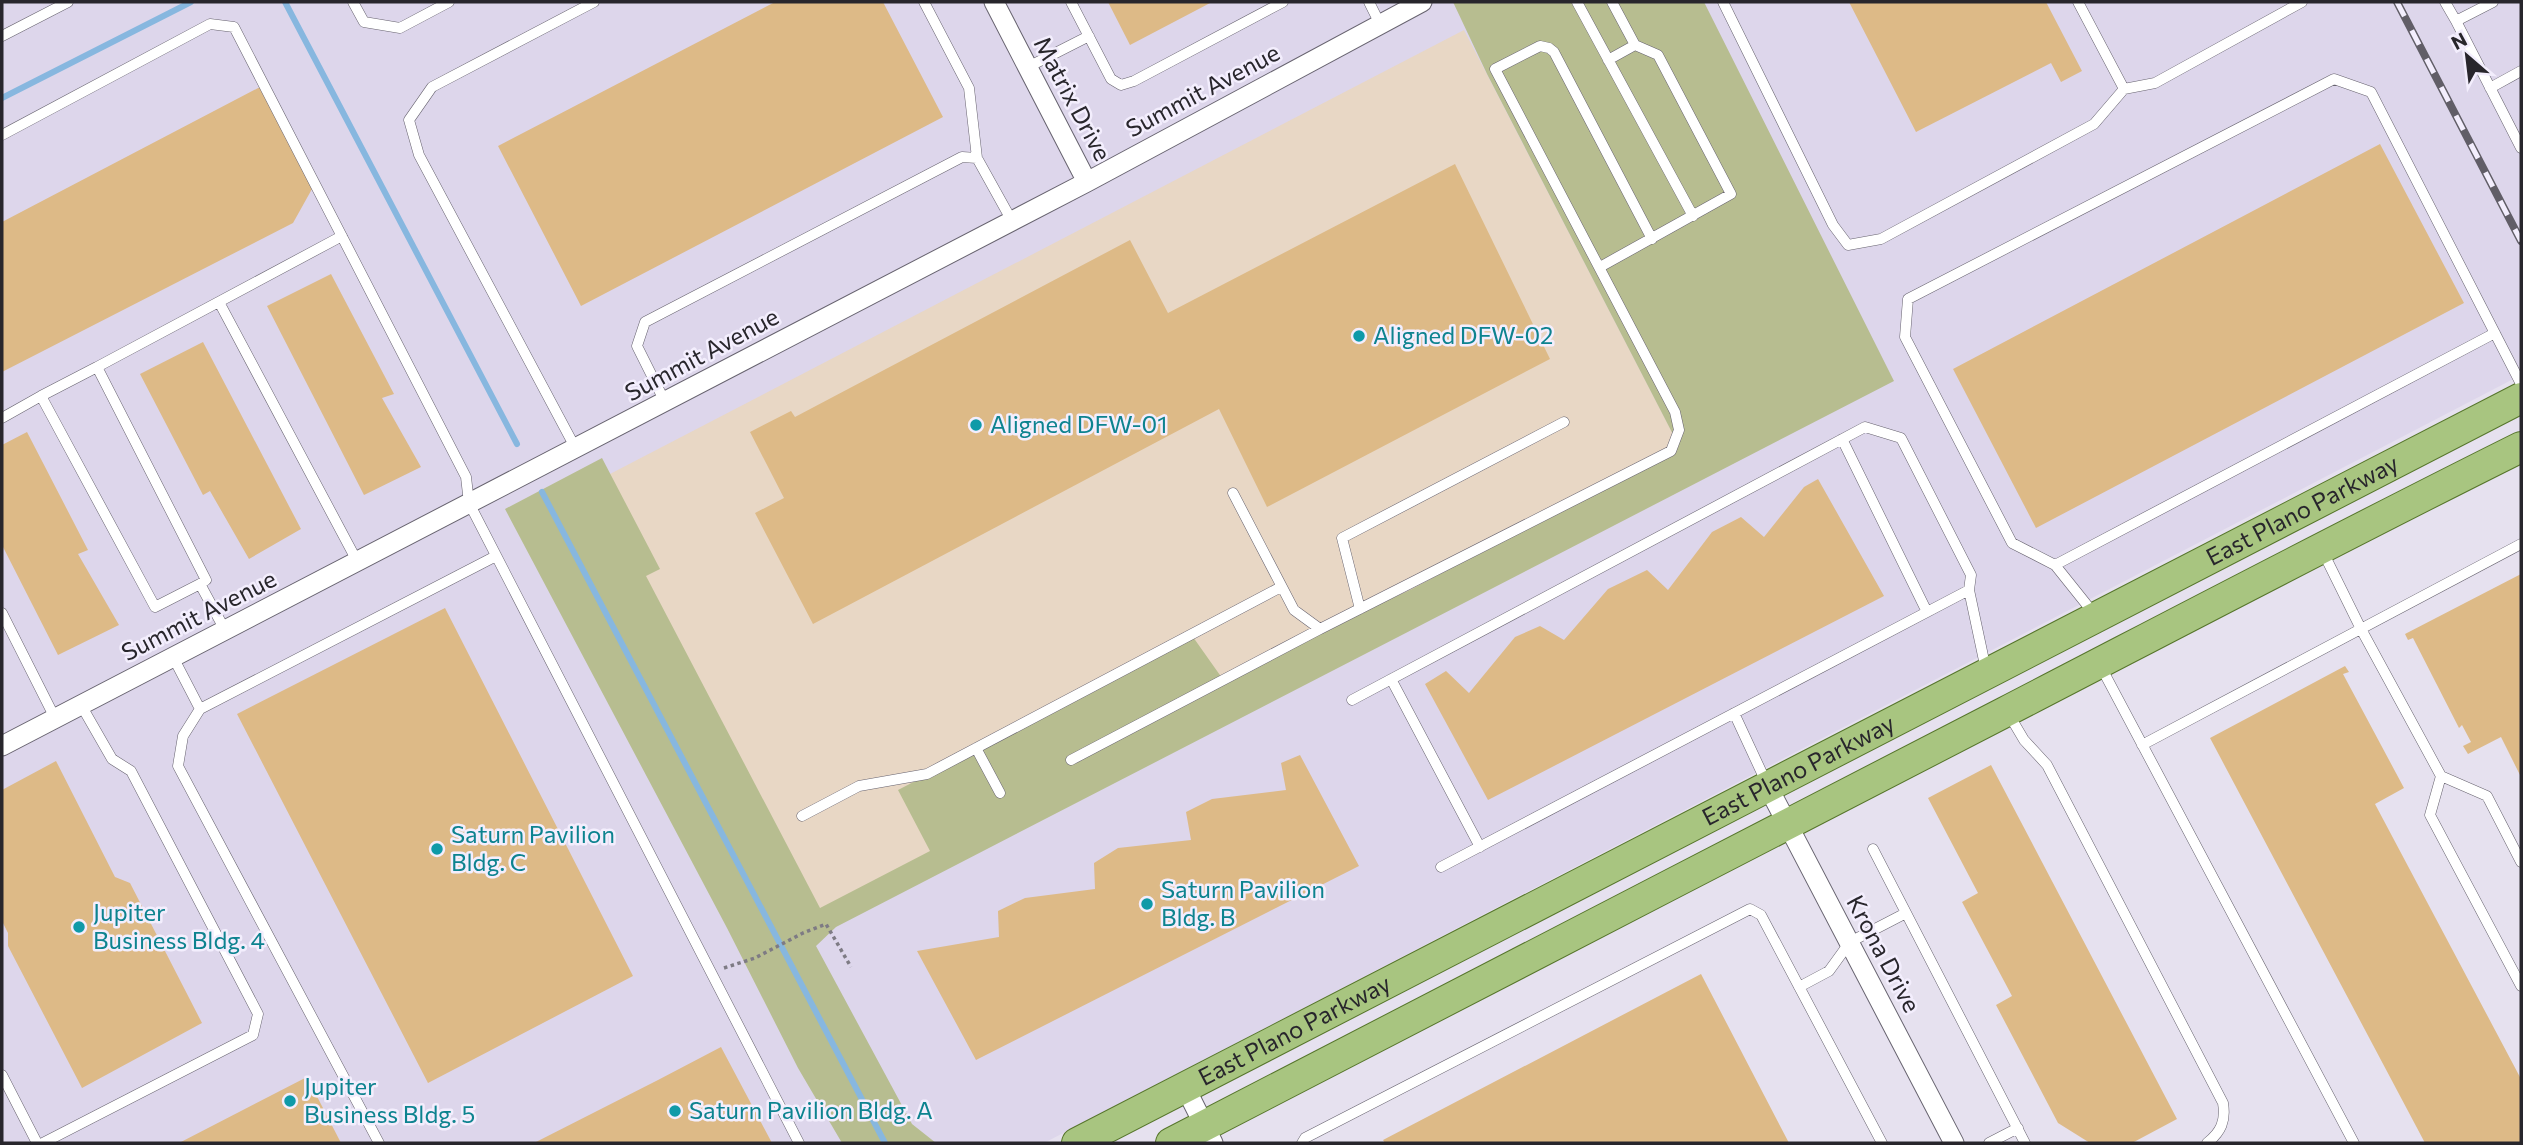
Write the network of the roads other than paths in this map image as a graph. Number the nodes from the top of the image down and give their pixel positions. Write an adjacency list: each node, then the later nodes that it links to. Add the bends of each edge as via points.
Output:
1 (68, 2): 20 (lane)
2 (353, 2): 3 (lane, via 363,22 400,28)
3 (449, 2)
4 (594, 2): 48 (lane, via 432,88 409,120 419,155)
5 (924, 2): 30 (lane, via 969,88)
6 (993, 2): 24 (street, Matrix Drive)
7 (1071, 2): 21 (lane)
8 (1283, 2): 21 (lane, via 1121,85 1111,79)
9 (1369, 2): 19 (lane)
10 (1422, 2): 19 (street, Summit Avenue)
11 (1577, 2): 23 (lane)
12 (1612, 2): 22 (lane)
13 (1723, 2): 27 (lane, via 1833,225 1848,245 1881,239 2094,124)
14 (2078, 2): 27 (lane)
15 (2302, 2): 27 (lane, via 2155,83)
16 (2445, 2): 18 (lane)
17 (2493, 2): 18 (lane)
18 (2456, 21): 26 (lane)
19 (1380, 24): 31 (street, Summit Avenue)
20 (2, 36)
21 (1089, 36): 24 (lane)
22 (1635, 45): 23 (lane); 32 (lane, via 1658,55 1731,194)
23 (1608, 60): 32 (lane)
24 (1028, 67): 31 (street, Matrix Drive)
25 (2521, 71): 26 (lane)
26 (2490, 88): 29 (lane)
27 (2124, 89)
28 (2, 135): 34 (lane, via 210,24 234,27)
29 (2521, 148)
30 (977, 158): 33 (lane); 43 (lane, via 962,157 645,322 637,346)
31 (1087, 182): 33 (street, Summit Avenue)
32 (1693, 215): 35 (lane)
33 (1012, 221): 43 (street, Summit Avenue)
34 (342, 236): 37 (lane); 50 (lane, via 466,477)
35 (1652, 239): 36 (lane); 36 (lane, via 1554,52 1540,46 1495,69)
36 (1601, 268): 60 (lane, via 1675,412 1679,430 1671,450)
37 (219, 302): 39 (lane); 55 (lane)
38 (2495, 333): 40 (lane); 56 (lane); 56 (lane, via 2371,92 2334,79 1908,299 1905,337 2012,544)
39 (97, 368): 41 (lane); 57 (lane, via 206,580)
40 (2521, 384)
41 (41, 396): 44 (lane); 57 (lane, via 155,607)
42 (2521, 398): 51 (main road, East Plano Parkway)
43 (665, 402): 48 (street, Summit Avenue)
44 (2, 418)
45 (1564, 422): 60 (lane, via 1342,538)
46 (1842, 439): 59 (lane, via 1865,427 1901,438 1971,575); 62 (lane); 70 (lane)
47 (2521, 447): 53 (main road, East Plano Parkway)
48 (576, 449): 50 (street, Summit Avenue)
49 (1233, 493): 58 (lane)
50 (469, 503): 54 (lane); 55 (street, Summit Avenue)
51 (2302, 511): 53 (main road); 63 (main road, East Plano Parkway)
52 (2521, 544): 65 (lane)
53 (2321, 547): 65 (lane); 68 (main road, East Plano Parkway)
54 (496, 556): 73 (lane); 103 (lane)
55 (357, 561): 66 (street, Summit Avenue)
56 (2055, 565): 63 (lane)
57 (200, 583): 66 (lane)
58 (1281, 587): 64 (lane, via 1294,610); 79 (lane)
59 (1969, 590): 62 (lane); 69 (lane)
60 (1360, 609): 64 (lane)
61 (2, 612): 76 (lane)
62 (1927, 612): 75 (lane)
63 (2097, 618): 69 (main road, East Plano Parkway)
64 (1320, 629): 80 (lane)
65 (2361, 629): 77 (lane); 81 (lane)
66 (225, 630): 67 (street, Summit Avenue)
67 (173, 657): 72 (street, Summit Avenue); 73 (lane)
68 (2099, 663): 74 (main road, East Plano Parkway); 77 (lane)
69 (1987, 674): 74 (main road); 82 (main road, East Plano Parkway)
70 (1391, 679): 71 (lane); 86 (lane)
71 (1352, 700)
72 (81, 705): 76 (street, Summit Avenue); 101 (lane, via 112,759 131,771 258,1014 253,1035)
73 (200, 709): 102 (lane, via 183,736 178,766)
74 (2007, 711): 85 (main road, East Plano Parkway); 111 (lane, via 2024,740 2047,765 2223,1102 2224,1124)
75 (1734, 713): 82 (lane); 86 (lane)
76 (55, 718): 78 (street, Summit Avenue)
77 (2142, 745): 112 (lane)
78 (2, 746)
79 (976, 748): 83 (lane); 84 (lane, via 927,774 859,786)
80 (1071, 760)
81 (2441, 776): 88 (lane, via 2487,796); 94 (lane, via 2430,815)
82 (1769, 788): 85 (street, Krona Drive); 91 (main road, East Plano Parkway)
83 (1000, 793)
84 (802, 816)
85 (1788, 824): 92 (street, Krona Drive); 93 (main road, East Plano Parkway)
86 (1480, 847): 89 (lane)
87 (1873, 849): 90 (lane)
88 (2521, 862)
89 (1441, 867)
90 (1906, 913): 92 (lane); 98 (lane)
91 (1476, 936): 93 (main road); 97 (main road, East Plano Parkway)
92 (1850, 942): 95 (lane, via 1829,971); 108 (street, Krona Drive)
93 (1496, 973): 99 (main road, East Plano Parkway)
94 (2521, 986)
95 (1799, 987): 106 (lane, via 1761,915 1749,909); 107 (lane)
96 (2, 1074): 100 (lane)
97 (1185, 1087): 99 (street); 104 (main road, East Plano Parkway)
98 (2018, 1128): 109 (lane); 110 (lane)
99 (1209, 1135): 105 (main road, East Plano Parkway)
100 (37, 1143)
101 (43, 1143)
102 (379, 1143)
103 (799, 1143)
104 (1077, 1143)
105 (1171, 1143)
106 (1302, 1143)
107 (1882, 1143)
108 (1954, 1143)
109 (1989, 1143)
110 (2025, 1143)
111 (2207, 1143)
112 (2354, 1143)

